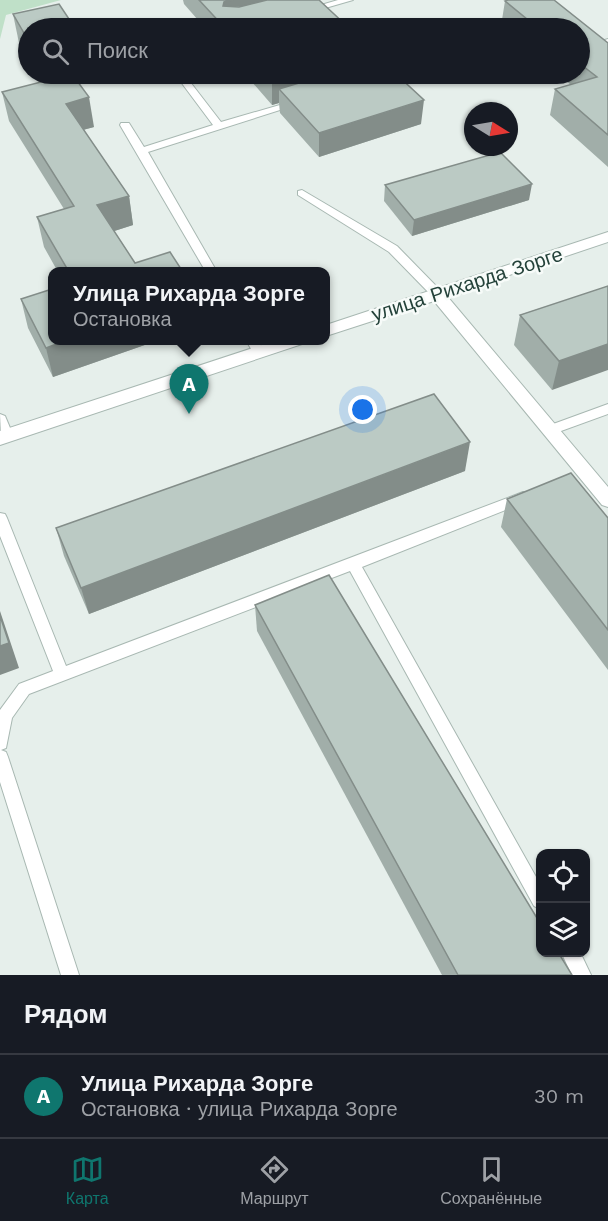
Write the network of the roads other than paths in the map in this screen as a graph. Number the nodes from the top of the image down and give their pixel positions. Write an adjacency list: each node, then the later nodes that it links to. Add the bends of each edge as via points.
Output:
1 (349, 0): 2 (lane)
2 (296, 13)
3 (608, 42): 4 (lane, via 591,46)
4 (608, 60)
5 (187, 84): 8 (lane)
6 (307, 100): 8 (lane)
7 (125, 125): 9 (lane)
8 (219, 126): 9 (lane)
9 (142, 151): 12 (lane)
10 (302, 193): 13 (lane, via 393,249)
11 (608, 237): 13 (street, улица Рихарда Зорге)
12 (209, 267)
13 (437, 294): 14 (street, улица Рихарда Зорге); 18 (street)
14 (330, 330)
15 (256, 347): 19 (street)
16 (608, 409): 18 (lane)
17 (0, 419): 19 (lane)
18 (550, 430): 21 (street, via 580,475)
19 (4, 437)
20 (541, 490): 23 (lane)
21 (608, 500)
22 (0, 518): 24 (lane)
23 (353, 564): 24 (lane); 27 (lane)
24 (62, 674): 25 (lane, via 24,689 5,716)
25 (0, 743)
26 (0, 757): 29 (lane)
27 (536, 893)
28 (573, 957): 30 (lane)
29 (70, 975)
30 (582, 975)

